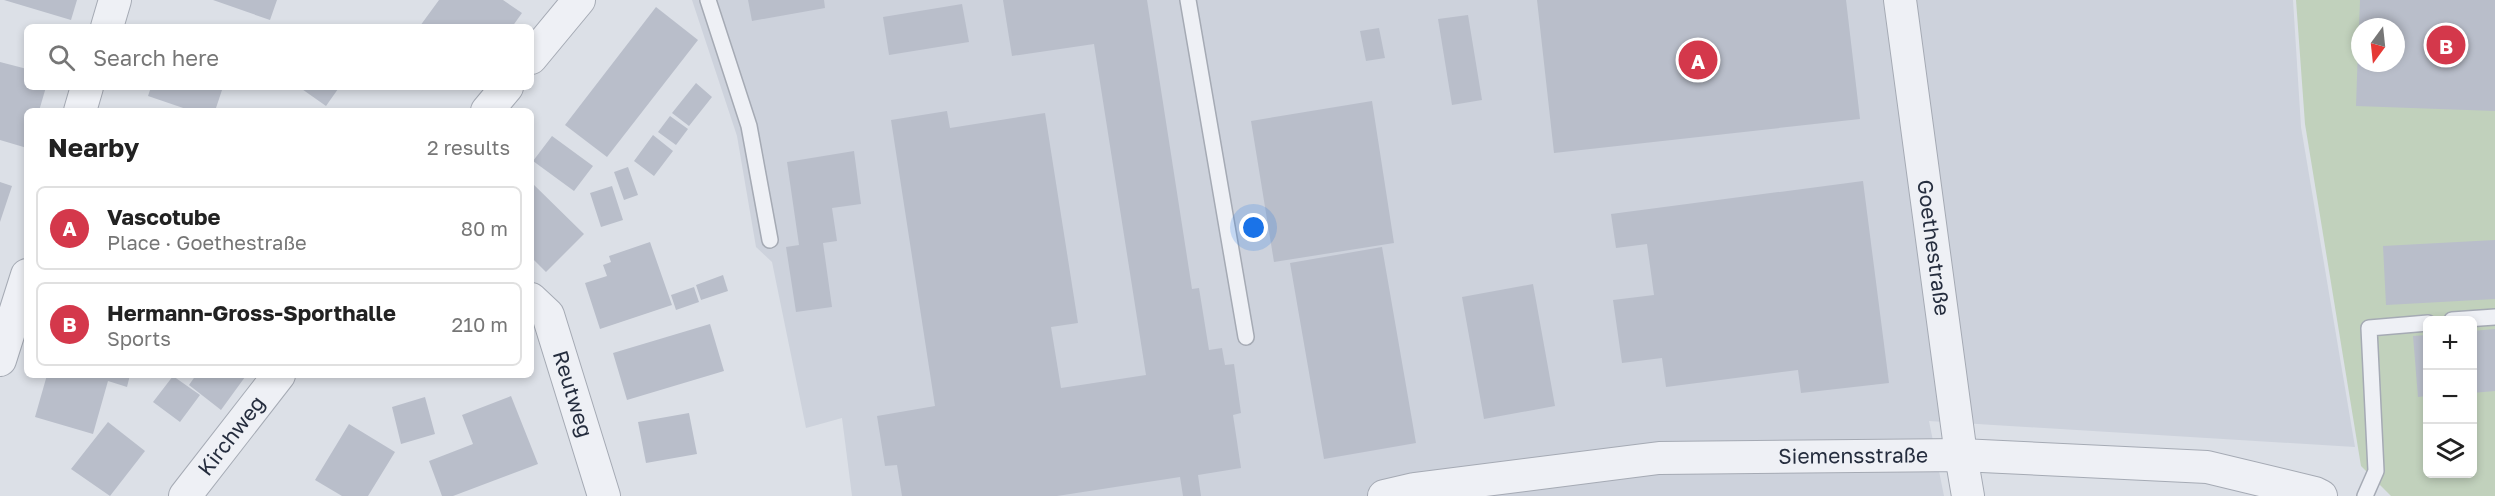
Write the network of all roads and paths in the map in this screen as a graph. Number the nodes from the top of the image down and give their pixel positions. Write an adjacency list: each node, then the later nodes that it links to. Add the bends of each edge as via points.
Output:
1 (115, 0): 6 (street)
2 (579, 0): 7 (street)
3 (708, 0): 12 (lane, via 748,126)
4 (1188, 0): 18 (lane)
5 (1900, 0): 21 (street, Goethestraße)
6 (108, 24)
7 (534, 54)
8 (86, 90): 10 (street)
9 (504, 90): 11 (street)
10 (81, 108)
11 (490, 108)
12 (770, 240)
13 (24, 284): 19 (street)
14 (534, 302): 24 (street, Reutweg, via 548,315)
15 (2495, 317): 16 (lane)
16 (2477, 319)
17 (2423, 323): 28 (lane, via 2369,328 2376,471)
18 (1246, 337)
19 (0, 360)
20 (277, 378): 23 (street, Kirchweg)
21 (1961, 455): 22 (street, Siemensstraße, via 1659,458); 26 (street, Goethestraße); 27 (street, Siemensstraße, via 2207,467)
22 (1415, 493): 25 (street, Siemensstraße)
23 (185, 496)
24 (604, 496)
25 (1384, 496)
26 (1968, 496)
27 (2321, 496)
28 (2364, 496)

